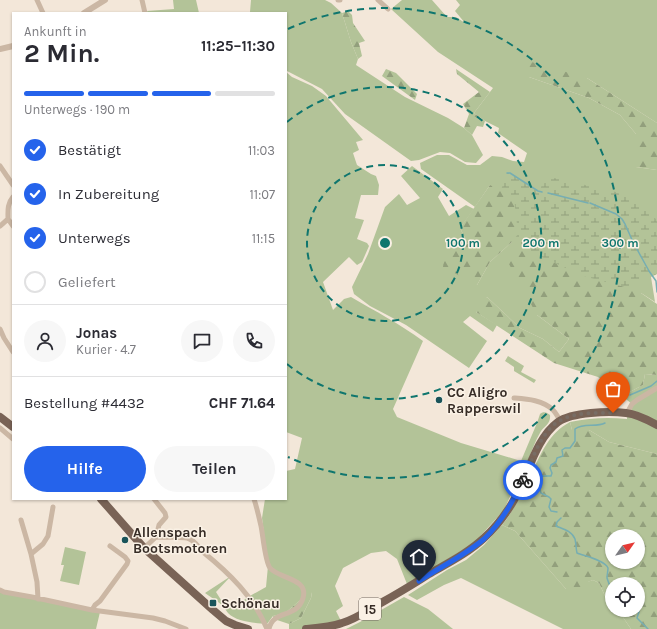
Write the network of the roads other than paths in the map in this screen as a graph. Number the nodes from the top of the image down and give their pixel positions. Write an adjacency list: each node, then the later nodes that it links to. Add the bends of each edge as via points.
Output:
1 (37, 0): 6 (street)
2 (142, 0): 8 (street)
3 (378, 0): 5 (street)
4 (102, 1): 7 (street)
5 (388, 9)
6 (43, 12)
7 (86, 12)
8 (145, 12)
9 (12, 46): 10 (street)
10 (0, 49)
11 (0, 166): 12 (street)
12 (12, 184)
13 (12, 198): 14 (street, via 8,208)
14 (8, 219): 15 (street); 16 (street)
15 (12, 225)
16 (0, 226)
17 (0, 329): 18 (street)
18 (12, 350)
19 (657, 388): 21 (street, via 632,404)
20 (514, 398): 23 (street, via 530,399 548,406)
21 (627, 413): 23 (main road, 15, via 579,414); 24 (main road, 15)
22 (0, 417): 25 (main road)
23 (560, 420): 45 (main road, 15, via 545,435 514,499 484,539 402,592 354,618 330,626)
24 (657, 425)
25 (12, 426)
26 (0, 428): 27 (street)
27 (12, 438)
28 (102, 500): 35 (main road)
29 (155, 500): 33 (street, via 166,515 159,525)
30 (254, 500): 44 (street, via 268,566 301,585 304,590 300,606 274,619)
31 (53, 507): 36 (street, via 48,536)
32 (21, 520): 36 (street)
33 (156, 537): 35 (street); 44 (street, via 187,538 195,542 231,576 253,604)
34 (110, 546): 39 (street, via 128,561)
35 (144, 548): 41 (main road, via 212,610)
36 (31, 554): 38 (street)
37 (0, 590): 38 (street)
38 (38, 599): 39 (street)
39 (92, 610): 40 (street, via 153,618)
40 (174, 626): 42 (street)
41 (238, 628): 43 (main road)
42 (186, 629)
43 (248, 629)
44 (268, 629)
45 (306, 629)

